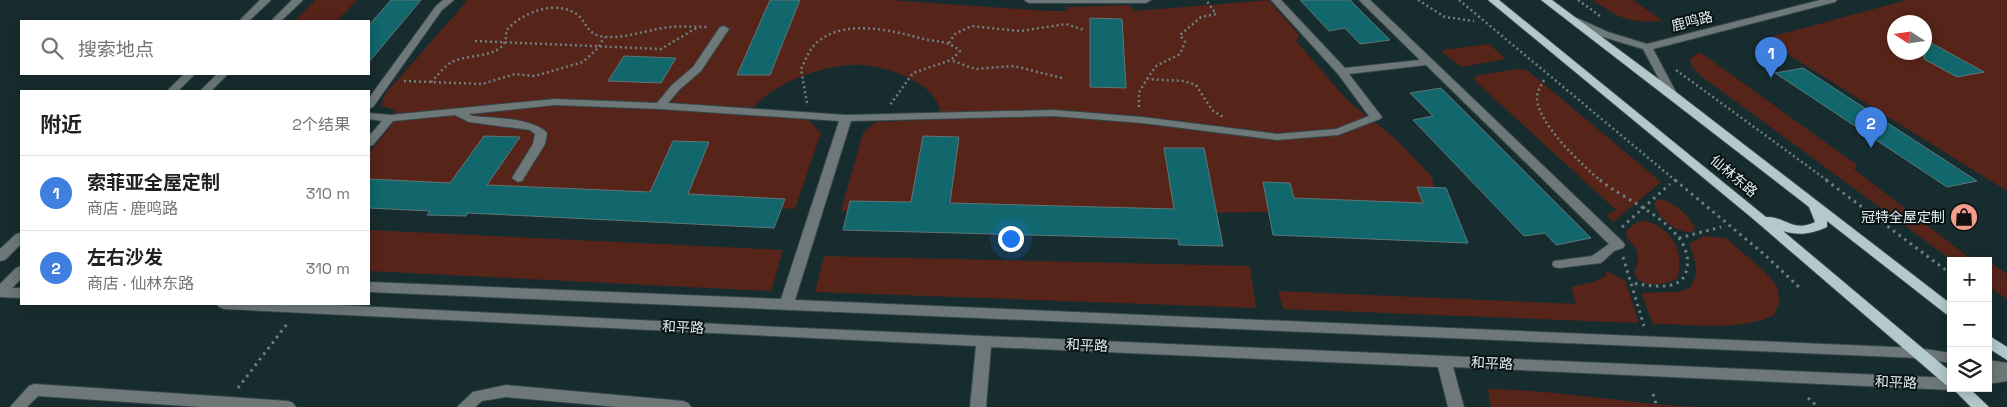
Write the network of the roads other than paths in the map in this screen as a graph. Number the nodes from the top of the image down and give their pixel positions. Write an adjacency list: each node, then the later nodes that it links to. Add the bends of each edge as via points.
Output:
1 (266, 0): 12 (street)
2 (298, 0): 13 (street)
3 (449, 0): 23 (street, via 439,8)
4 (1029, 0): 5 (street)
5 (1146, 0)
6 (1276, 0): 17 (street)
7 (1364, 0): 16 (street)
8 (1493, 0): 32 (main road, 仙林东路)
9 (1546, 0): 11 (main road, 仙林东路)
10 (1832, 0): 15 (street, 鹿鸣路)
11 (1572, 19): 15 (street, via 1604,34); 22 (main road, 仙林东路)
12 (245, 20)
13 (277, 20)
14 (724, 29): 24 (street, via 697,69)
15 (1647, 47): 22 (street)
16 (1428, 62): 17 (street); 35 (street, via 1618,245 1609,248 1596,260)
17 (1342, 72): 28 (street, via 1376,117 1338,132 1277,137 1142,120 1053,113)
18 (189, 75): 20 (street)
19 (222, 75): 21 (street)
20 (173, 90)
21 (206, 90)
22 (1672, 94): 31 (main road, 仙林东路)
23 (370, 103)
24 (660, 106): 25 (street, via 555,102); 28 (street)
25 (458, 112): 27 (street); 30 (street, via 469,119 533,127 541,133 539,144)
26 (370, 116): 27 (street)
27 (390, 118): 29 (street)
28 (846, 118): 43 (street)
29 (370, 142)
30 (518, 178)
31 (1815, 206): 32 (main road, via 1822,224 1810,231 1790,230); 44 (main road, 仙林东路)
32 (1756, 215): 47 (main road, 仙林东路)
33 (20, 238): 34 (street)
34 (0, 257)
35 (1559, 264)
36 (20, 271): 38 (street)
37 (20, 272): 40 (street)
38 (0, 278)
39 (370, 287): 43 (street, 和平路)
40 (0, 292): 41 (street)
41 (20, 294)
42 (245, 305): 45 (street, 和平路)
43 (786, 305): 47 (street, 和平路)
44 (1947, 308)
45 (984, 341): 50 (street, 和平路); 62 (street)
46 (1992, 343): 48 (main road)
47 (1918, 353): 49 (street, 和平路); 55 (main road, 仙林东路)
48 (2007, 355)
49 (1947, 357)
50 (1444, 361): 56 (street, 和平路); 63 (street)
51 (1992, 366): 52 (street)
52 (2007, 368)
53 (2007, 375): 54 (street)
54 (1992, 377)
55 (1947, 379)
56 (1947, 383)
57 (1964, 392): 64 (main road)
58 (18, 407): 59 (street, via 34,390)
59 (288, 407)
60 (465, 407): 61 (street, via 478,396 506,390)
61 (683, 407)
62 (978, 407)
63 (1456, 407)
64 (1981, 407)

